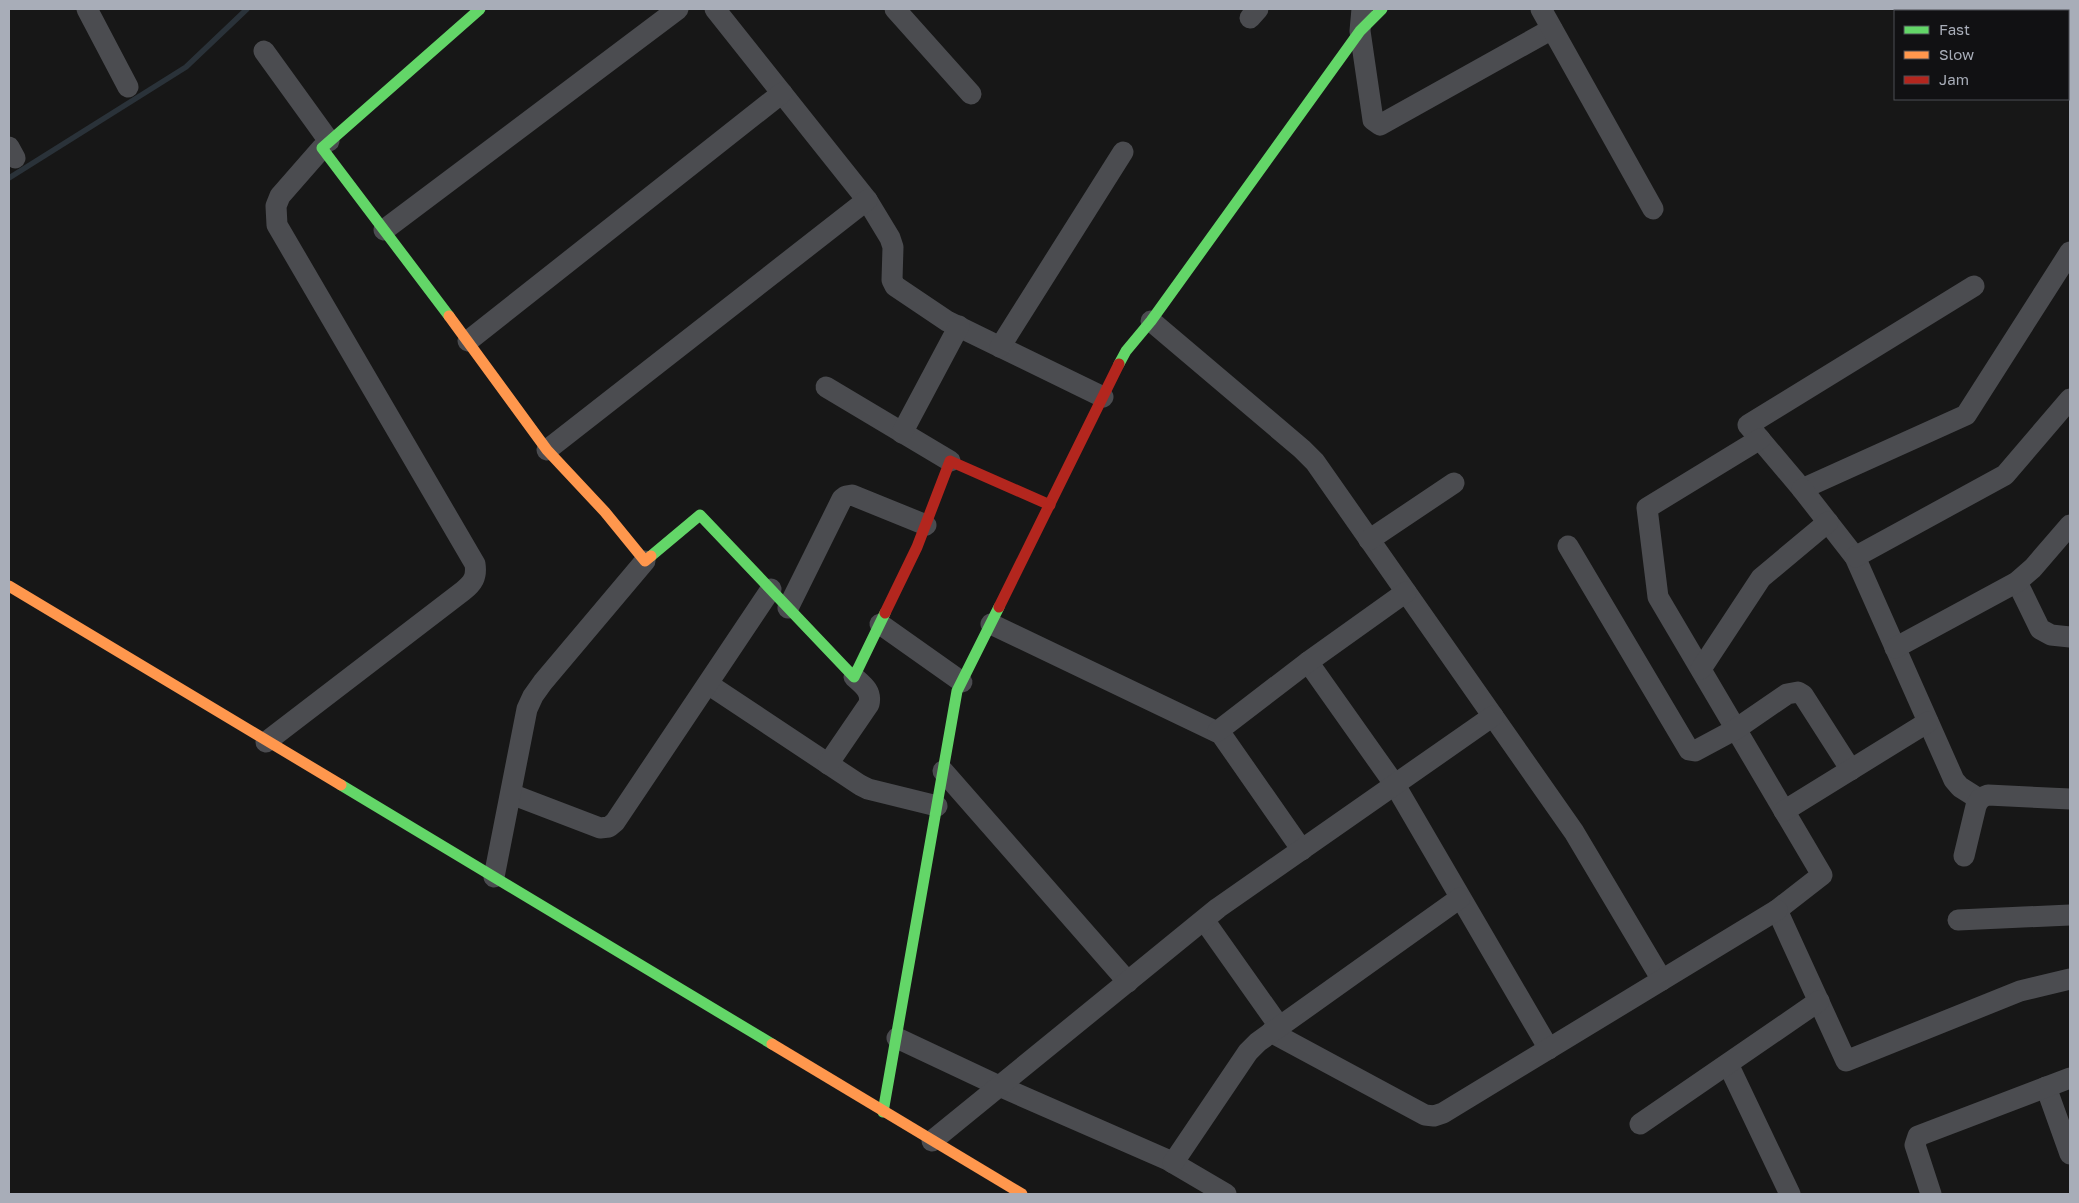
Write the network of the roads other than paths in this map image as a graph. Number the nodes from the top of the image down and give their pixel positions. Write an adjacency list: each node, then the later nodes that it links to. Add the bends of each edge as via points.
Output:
1 (480, 9): 15 (main road)
2 (678, 9): 19 (street)
3 (715, 9): 13 (street)
4 (895, 9): 14 (street)
5 (1362, 9): 10 (street)
6 (1382, 9): 10 (main road)
7 (1541, 9): 9 (street)
8 (93, 11): 12 (street)
9 (1552, 29): 10 (street, via 1380,125 1373,120); 18 (street)
10 (1360, 31): 22 (main road)
11 (264, 51): 15 (street)
12 (128, 87)
13 (782, 93): 17 (street); 24 (street)
14 (971, 94)
15 (326, 144): 19 (main road); 61 (street, via 280,196 276,206 278,226 475,564 476,574 472,584)
16 (1123, 152): 25 (street)
17 (867, 200): 23 (street, via 893,247 892,280 895,286); 31 (street)
18 (1653, 209)
19 (384, 230): 24 (main road)
20 (2070, 252): 34 (street, via 1966,415)
21 (1974, 286): 30 (street, via 1748,425)
22 (1151, 321): 27 (main road, via 1126,352); 39 (street, via 1309,456)
23 (958, 326): 25 (street); 29 (street)
24 (468, 341): 31 (main road)
25 (1000, 347): 27 (street)
26 (826, 387): 29 (street)
27 (1104, 398): 35 (main road)
28 (2070, 400): 42 (street, via 1995,483)
29 (902, 432): 32 (street)
30 (1760, 439): 34 (street); 53 (street, via 1648,508 1658,597)
31 (547, 450): 41 (main road, via 605,512)
32 (950, 461): 35 (main road); 37 (main road)
33 (1454, 483): 39 (street)
34 (1802, 489): 36 (street)
35 (1050, 505): 49 (main road)
36 (1828, 522): 42 (street); 53 (street, via 1761,578)
37 (926, 525): 47 (street, via 852,495 846,496); 48 (main road)
38 (2070, 526): 43 (street)
39 (1369, 540): 46 (street)
40 (1568, 546): 59 (street, via 1689,750 1695,751)
41 (638, 554): 45 (main road, via 700,515); 66 (street, via 533,696 527,709)
42 (1855, 557): 51 (street)
43 (2017, 582): 50 (street, via 2040,629 2052,635); 51 (street)
44 (9, 586): 61 (main road)
45 (771, 589): 47 (main road); 56 (street)
46 (1406, 592): 52 (street); 57 (street)
47 (788, 608): 54 (main road)
48 (880, 624): 54 (main road); 55 (street)
49 (991, 624): 55 (main road); 60 (street)
50 (2070, 637)
51 (1895, 648): 58 (street)
52 (1308, 662): 60 (street); 65 (street)
53 (1701, 670): 59 (street)
54 (854, 677): 62 (street, via 868,691 869,704)
55 (962, 682): 64 (main road, via 957,691)
56 (708, 684): 62 (street); 66 (street, via 620,817 609,827 600,828)
57 (1493, 716): 65 (street); 80 (street, via 1581,842)
58 (1928, 722): 63 (street); 67 (street, via 1954,780)
59 (1736, 729): 63 (street, via 1787,694 1798,692); 70 (street)
60 (1218, 731): 71 (street)
61 (266, 742): 73 (main road)
62 (828, 764): 69 (street, via 868,789)
63 (1851, 770): 70 (street)
64 (943, 771): 69 (main road); 81 (street)
65 (1394, 785): 71 (street); 74 (street)
66 (511, 794): 73 (street)
67 (1979, 799): 68 (street, via 1988,795); 72 (street)
68 (2070, 799)
69 (937, 806): 84 (main road)
70 (1784, 811): 75 (street, via 1822,875)
71 (1302, 850): 77 (street)
72 (1964, 856)
73 (494, 877): 90 (main road)
74 (1460, 898): 83 (street); 85 (street)
75 (1777, 910): 80 (street); 82 (street)
76 (2070, 915): 78 (street)
77 (1204, 920): 81 (street); 83 (street)
78 (1958, 920)
79 (2070, 979): 82 (street, via 2020,991 1846,1062)
80 (1662, 980): 85 (street)
81 (1128, 982): 88 (street)
82 (1819, 1001): 86 (street)
83 (1275, 1029): 85 (street, via 1425,1115 1434,1116); 94 (street, via 1248,1052)
84 (897, 1038): 88 (street); 90 (main road)
85 (1549, 1049)
86 (1728, 1064): 91 (street); 97 (street)
87 (2070, 1078): 89 (street)
88 (999, 1086): 92 (street); 94 (street)
89 (2046, 1087): 93 (street); 98 (street, via 1918,1136 1914,1145)
90 (883, 1112): 92 (main road)
91 (1640, 1124)
92 (932, 1141): 95 (main road)
93 (2070, 1154)
94 (1173, 1163): 96 (street)
95 (1022, 1194)
96 (1226, 1194)
97 (1790, 1194)
98 (1931, 1194)

